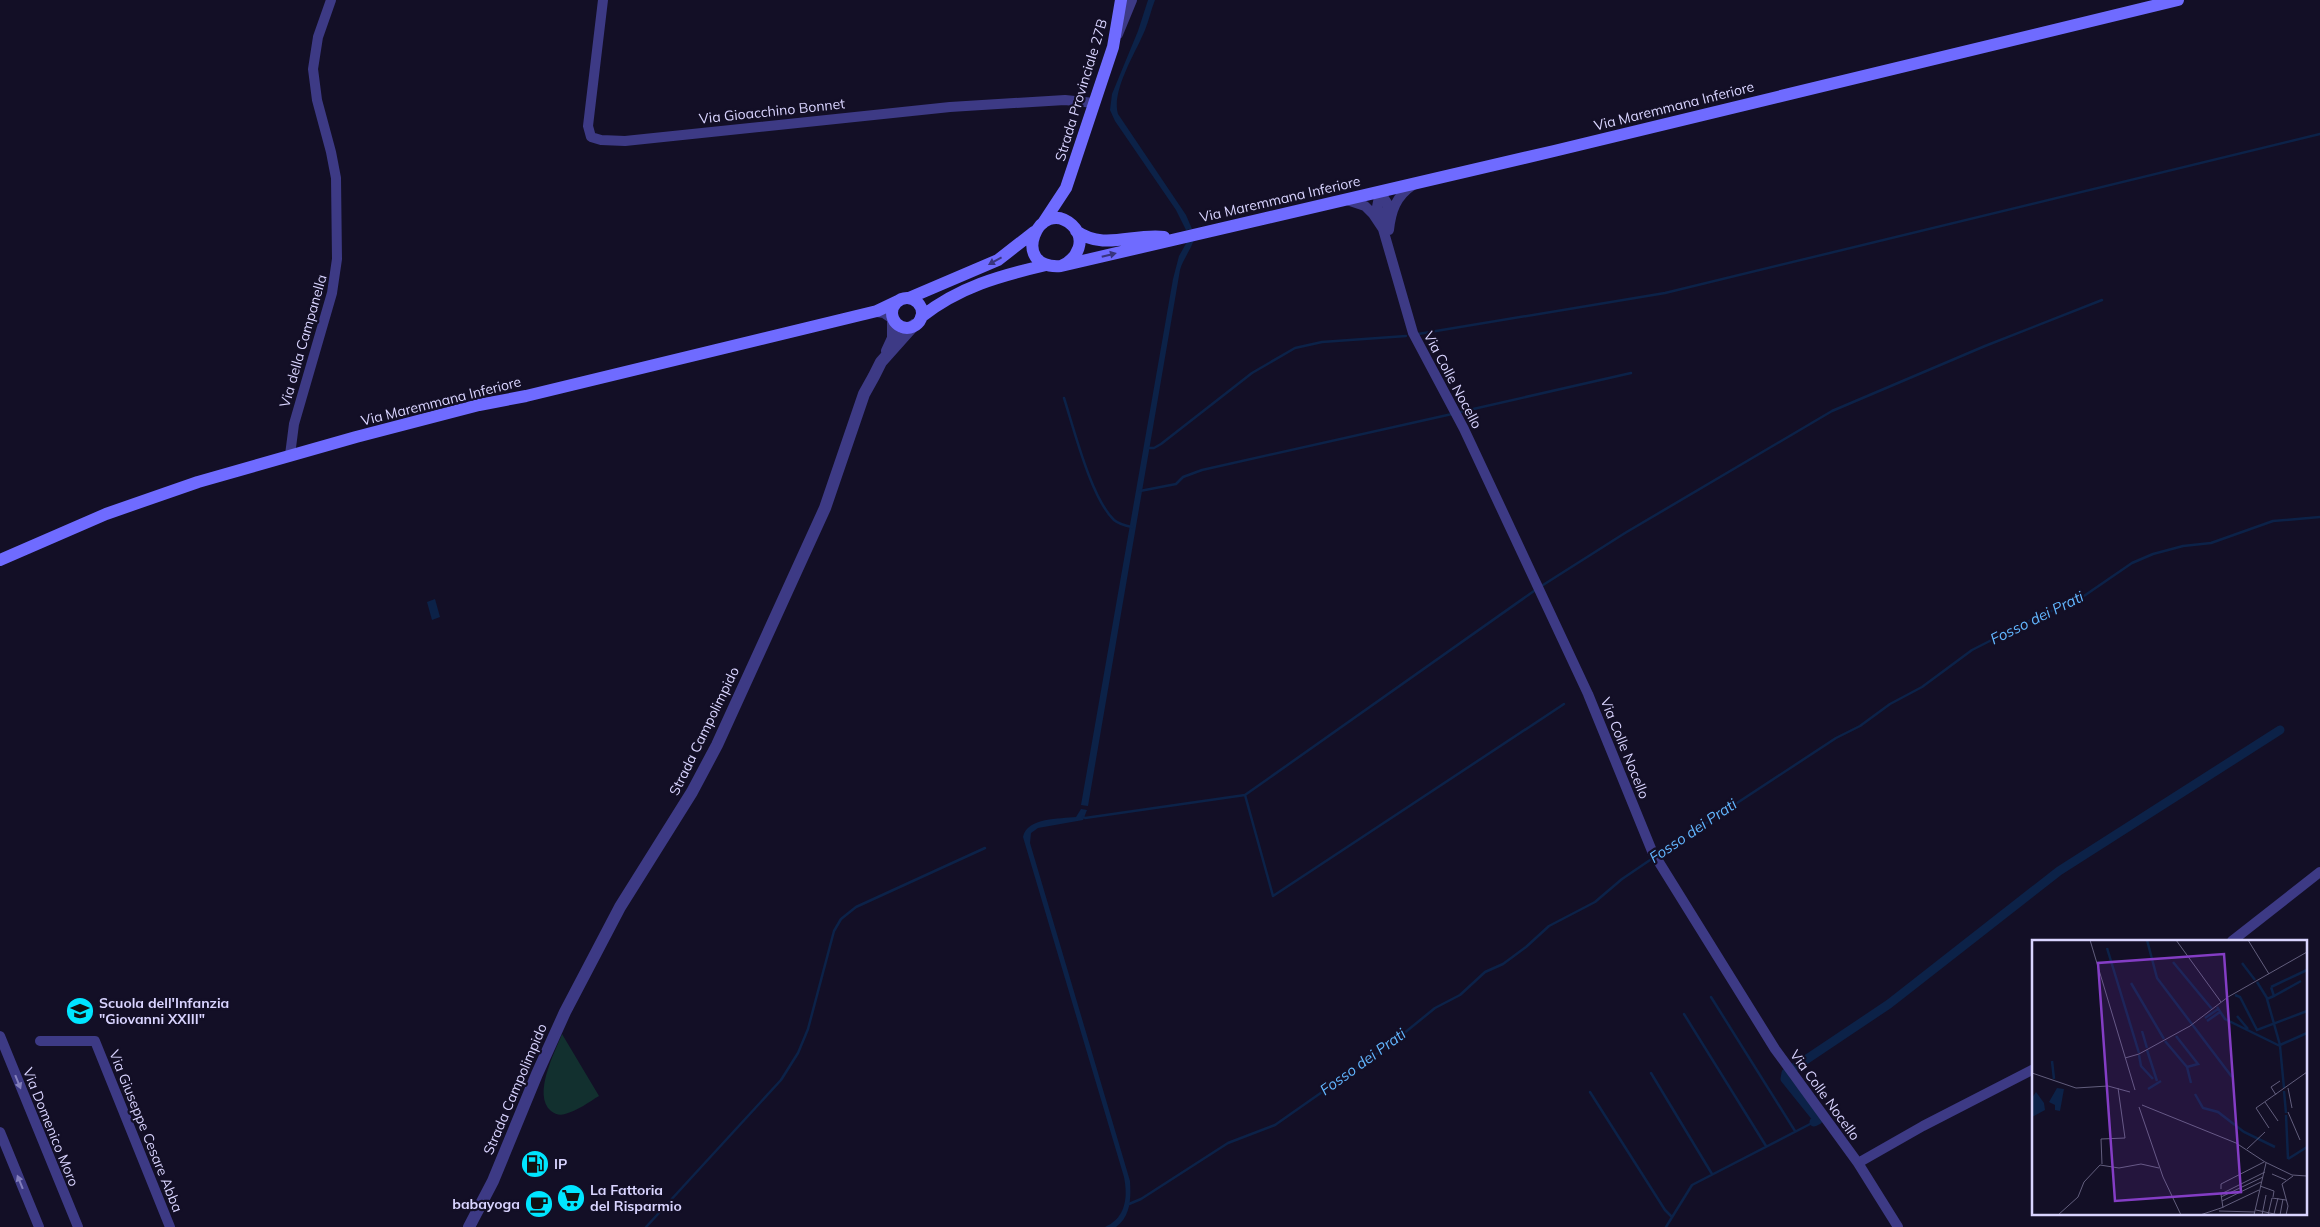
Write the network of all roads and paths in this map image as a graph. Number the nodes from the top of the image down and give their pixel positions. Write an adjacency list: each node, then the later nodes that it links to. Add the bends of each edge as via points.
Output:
1 (330, 0): 24 (street, Via della Campanella, via 318,36 313,69 317,100 335,172 338,259 332,292 292,430)
2 (603, 0): 7 (street, Via Gioacchino Bonnet, via 588,126 591,137 601,140 624,141 950,107 1065,100)
3 (1121, 0): 6 (main road, Strada Provinciale 27B)
4 (1132, 0): 6 (street)
5 (2178, 0): 8 (main road, Via Maremmana Inferiore)
6 (1112, 47): 7 (main road, Strada Provinciale 27B)
7 (1094, 103): 9 (main road, Strada Provinciale 27B)
8 (1418, 182): 10 (main road, Via Maremmana Inferiore); 14 (street, via 1397,200)
9 (1066, 188): 12 (main road); 13 (main road, via 1065,207)
10 (1380, 192): 11 (main road, Via Maremmana Inferiore); 14 (street, Via Colle Nocello, via 1377,207)
11 (1343, 200): 14 (street, via 1365,206); 16 (main road, Via Maremmana Inferiore)
12 (1043, 223): 13 (main road, via 1057,219); 15 (main road)
13 (1073, 228): 16 (main road, Via Maremmana Inferiore, via 1102,242 1154,236); 18 (main road, via 1079,238 1078,252)
14 (1386, 229): 32 (street, Via Colle Nocello, via 1415,339 1457,416 1588,694 1652,850 1790,1071)
15 (1034, 232): 17 (main road, via 1032,247); 19 (main road, Via Maremmana Inferiore, one-way to 19, via 998,260)
16 (1176, 238): 18 (main road, Via Maremmana Inferiore, one-way to 16)
17 (1046, 264): 18 (main road); 22 (main road, via 973,285 943,300)
18 (1061, 266)
19 (904, 300): 20 (main road, Via Maremmana Inferiore); 21 (main road, via 893,309); 22 (main road, via 914,300 920,307)
20 (877, 311): 21 (street); 24 (main road, Via Maremmana Inferiore, via 479,405)
21 (894, 318): 22 (main road, via 900,326 910,327); 23 (street, via 893,338)
22 (918, 321): 23 (street, Strada Campolimpido)
23 (882, 362): 36 (street, Strada Campolimpido, via 864,394 820,521 717,745 692,792 620,908 565,1012 493,1180)
24 (290, 454): 25 (main road, Via Maremmana Inferiore, via 106,514)
25 (0, 560)
26 (2320, 872): 27 (street)
27 (2233, 940)
28 (0, 1036): 34 (street, Via Domenico Moro, one-way to 34)
29 (40, 1041): 35 (street, Via Giuseppe Cesare Abba, via 95,1041)
30 (2032, 1070): 32 (street, via 1923,1126)
31 (0, 1132): 33 (street, one-way to 31)
32 (1858, 1164): 37 (street, Via Colle Nocello)
33 (39, 1227)
34 (78, 1227)
35 (170, 1227)
36 (469, 1227)
37 (1898, 1227)

